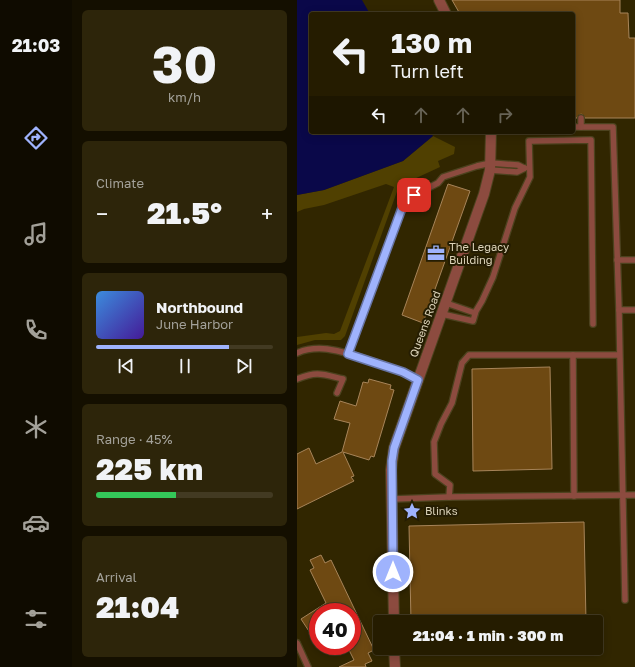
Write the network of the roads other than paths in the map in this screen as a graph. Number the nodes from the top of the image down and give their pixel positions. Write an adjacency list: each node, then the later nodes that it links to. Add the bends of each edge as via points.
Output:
1 (439, 0): 2 (street)
2 (445, 12)
3 (581, 118): 5 (lane)
4 (575, 127): 5 (lane)
5 (581, 127): 9 (lane, via 613,127)
6 (491, 134): 7 (street, Queens Road)
7 (491, 167): 8 (lane); 11 (street, Queens Road); 18 (lane, via 443,177 438,183 405,200)
8 (527, 167): 14 (lane, via 530,178 515,208 493,277); 16 (lane, via 529,141 591,140)
9 (617, 260): 10 (lane); 12 (lane)
10 (635, 260)
11 (446, 303): 14 (lane); 15 (street, Queens Road)
12 (619, 310): 13 (lane); 20 (lane)
13 (635, 310)
14 (475, 313): 15 (lane, via 473,321)
15 (441, 314): 22 (street, Queens Road)
16 (593, 324)
17 (297, 353): 18 (lane, via 327,349)
18 (348, 354): 22 (lane, via 403,372)
19 (573, 355): 20 (lane); 26 (lane); 27 (lane, via 469,355 462,363 452,403 434,442 435,474 450,485)
20 (619, 355): 24 (lane)
21 (297, 379): 23 (lane, via 319,373 343,379)
22 (418, 380): 28 (street, Queens Road, via 394,448)
23 (337, 393)
24 (623, 495): 25 (lane); 26 (lane); 29 (lane)
25 (635, 495)
26 (574, 496): 27 (lane)
27 (449, 497): 28 (lane)
28 (393, 500): 30 (street, Queens Road)
29 (625, 600)
30 (394, 615)
31 (297, 643): 33 (lane)
32 (394, 655): 34 (street)
33 (309, 667)
34 (395, 667)

